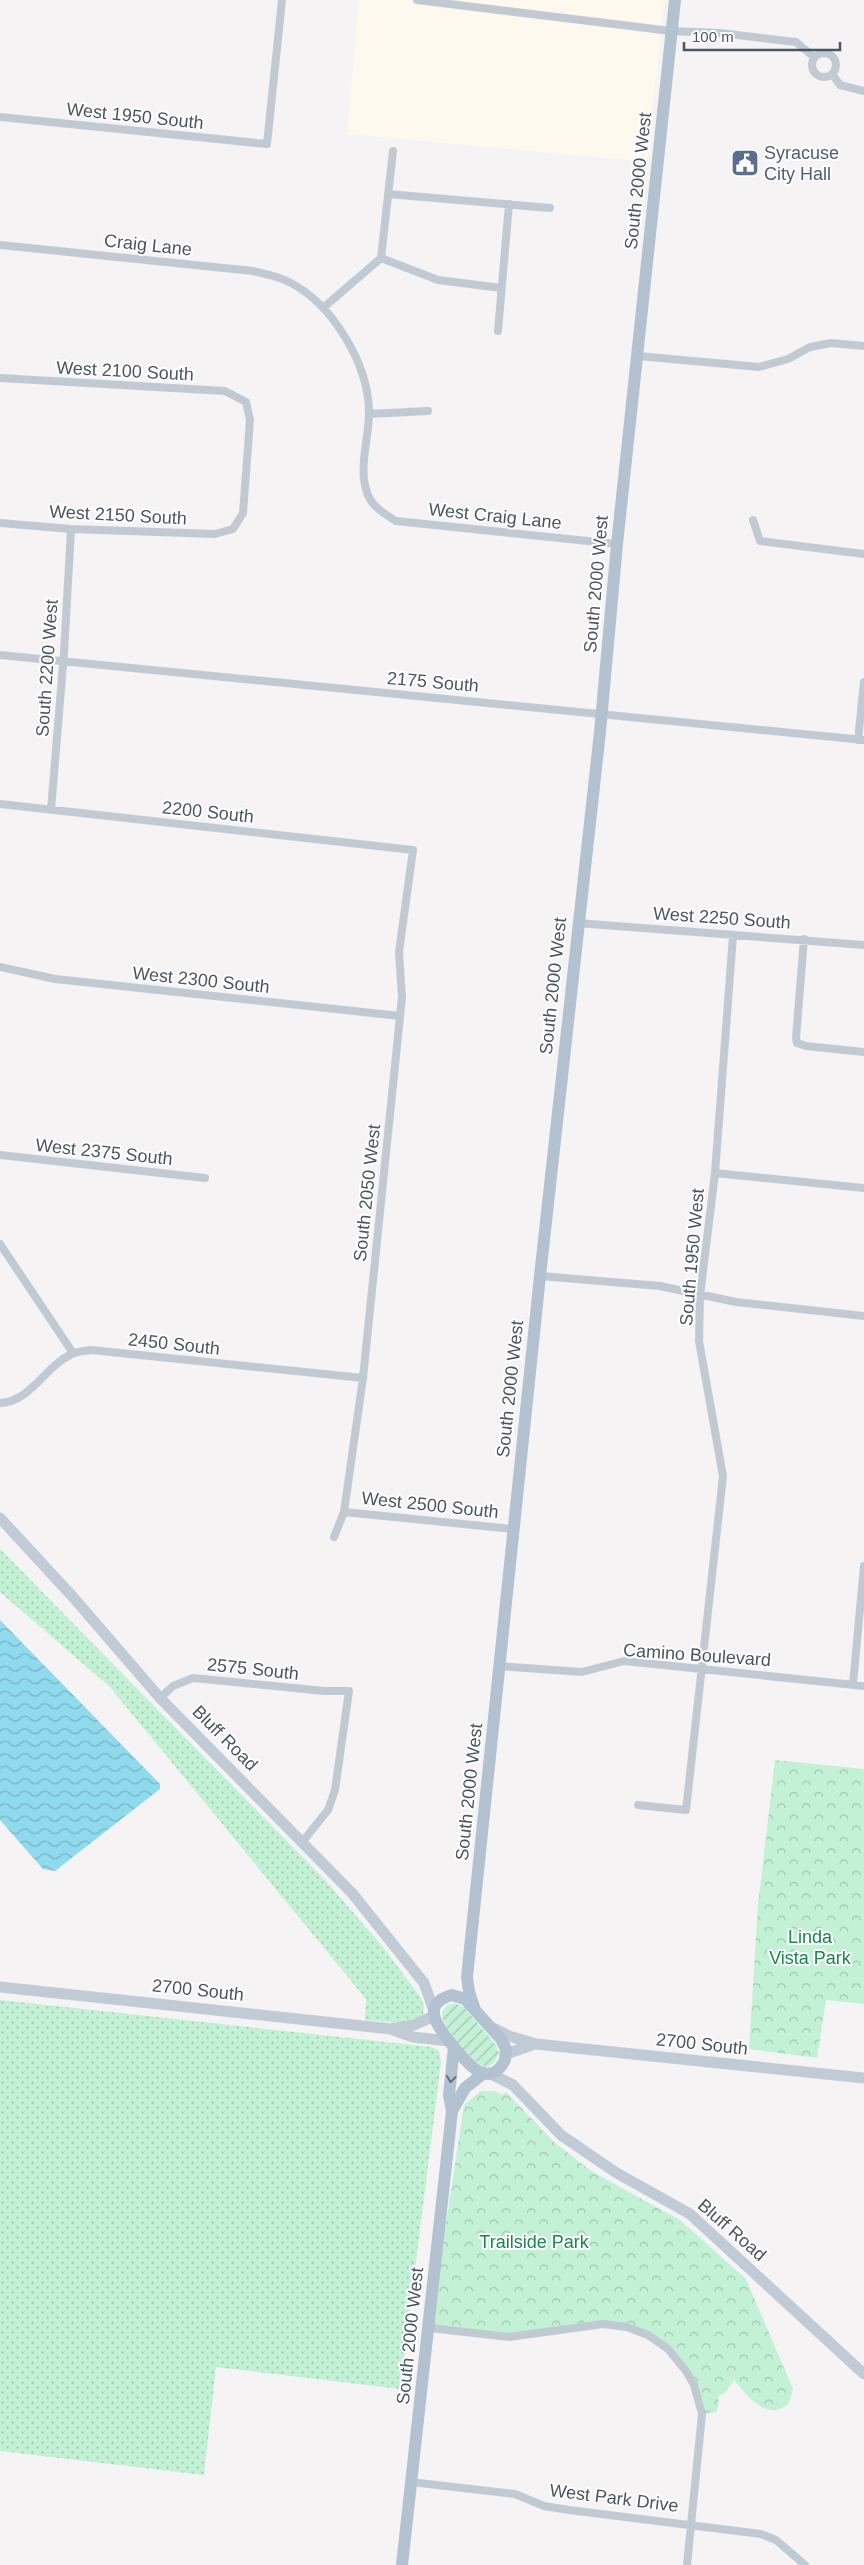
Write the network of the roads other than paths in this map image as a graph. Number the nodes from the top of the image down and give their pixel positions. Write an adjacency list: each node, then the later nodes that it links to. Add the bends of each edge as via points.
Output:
1 (282, 0): 8 (street, West 1950 South, via 267,144)
2 (417, 0): 4 (street)
3 (675, 0): 4 (main road, South 2000 West)
4 (671, 31): 5 (street, via 796,42); 19 (main road, South 2000 West)
5 (814, 57): 6 (street, via 814,72 824,77); 6 (street, via 825,53 832,56 836,63)
6 (832, 74): 7 (street, via 840,85)
7 (864, 91)
8 (0, 117)
9 (393, 151): 10 (street)
10 (388, 194): 11 (street); 14 (street)
11 (508, 204): 12 (street); 15 (street)
12 (550, 208)
13 (0, 245): 16 (street, Craig Lane, via 253,271 290,283)
14 (381, 258): 15 (street, via 438,280); 16 (street)
15 (501, 288): 17 (street)
16 (323, 308): 22 (street, Craig Lane, via 356,354 366,384)
17 (498, 331)
18 (864, 346): 19 (street, via 831,343 810,347 759,367)
19 (638, 356): 28 (main road, South 2000 West)
20 (0, 378): 27 (street, West 2100 South, via 225,391 246,402 250,420 243,513)
21 (428, 411): 22 (street)
22 (369, 414): 23 (street, Craig Lane, via 365,488)
23 (375, 507): 28 (street, West Craig Lane, via 396,521)
24 (753, 520): 29 (street, via 760,541)
25 (0, 523): 26 (street, West 2150 South)
26 (72, 529): 27 (street, West 2150 South, via 215,534); 31 (street, South 2200 West)
27 (233, 529)
28 (617, 544): 33 (main road, South 2000 West)
29 (864, 554)
30 (0, 655): 31 (street, 2175 South)
31 (63, 662): 33 (street, 2175 South); 36 (street, South 2200 West)
32 (864, 682): 34 (street)
33 (602, 714): 34 (street, 2175 South); 38 (main road, South 2000 West)
34 (861, 740)
35 (0, 804): 36 (street, 2200 South)
36 (51, 810): 37 (street, 2200 South)
37 (413, 850): 43 (street, South 2050 West, via 398,952 402,997)
38 (577, 923): 39 (street, West 2250 South); 50 (main road, South 2000 West)
39 (733, 936): 40 (street, West 2250 South); 46 (street, South 1950 West)
40 (804, 939): 41 (street, West 2250 South); 44 (street, via 797,1043)
41 (864, 945)
42 (0, 967): 43 (street, West 2300 South, via 55,979)
43 (400, 1016): 54 (street, South 2050 West)
44 (864, 1052)
45 (0, 1155): 47 (street, West 2375 South)
46 (715, 1173): 48 (street); 51 (street, South 1950 West)
47 (205, 1178)
48 (864, 1188)
49 (0, 1244): 53 (street)
50 (540, 1276): 51 (street, via 660,1286); 58 (main road, South 2000 West)
51 (700, 1296): 52 (street); 62 (street, South 1950 West, via 699,1341 723,1476)
52 (864, 1316)
53 (73, 1353): 54 (street, 2450 South, via 91,1350); 55 (street, 2450 South, via 50,1368 13,1402)
54 (363, 1378): 56 (street, South 2050 West)
55 (0, 1403)
56 (344, 1512): 58 (street, West 2500 South); 59 (street, South 2050 West)
57 (0, 1518): 65 (street, Bluff Road)
58 (513, 1529): 61 (main road, South 2000 West)
59 (334, 1537)
60 (864, 1566): 63 (street)
61 (499, 1666): 62 (street, Camino Boulevard, via 582,1672 624,1661); 68 (main road, South 2000 West)
62 (702, 1668): 63 (street, Camino Boulevard); 66 (street, South 1950 West, via 686,1810)
63 (853, 1684): 64 (street, Camino Boulevard)
64 (864, 1686)
65 (160, 1698): 67 (street, Bluff Road); 67 (street, 2575 South, via 173,1686 194,1678 348,1691 335,1790 328,1810)
66 (638, 1804)
67 (303, 1841): 69 (street, Bluff Road, via 358,1900)
68 (467, 1977): 71 (main road); 72 (main road, South 2000 West)
69 (424, 1983): 71 (street, Bluff Road); 73 (street, Bluff Road)
70 (0, 1987): 75 (street, 2700 South)
71 (449, 1996): 72 (main road, via 465,1999); 73 (main road, via 439,2002)
72 (475, 2010): 74 (main road)
73 (434, 2013): 75 (street, via 414,2025); 76 (main road, via 436,2025)
74 (489, 2025): 77 (street, 2700 South, via 508,2036); 78 (main road, via 504,2043)
75 (392, 2029): 76 (street)
76 (451, 2044): 79 (main road, via 470,2066); 82 (main road, South 2000 West, one-way to 82)
77 (536, 2044): 78 (street, 2700 South, via 522,2047); 80 (street, 2700 South)
78 (506, 2057): 79 (main road, South 2000 West, via 498,2069); 81 (street, Bluff Road, via 511,2078)
79 (486, 2073): 81 (street, Bluff Road, via 506,2080); 82 (main road, South 2000 West, via 465,2088)
80 (864, 2078)
81 (520, 2091): 84 (street, Bluff Road, via 560,2135 615,2172 690,2214)
82 (452, 2111): 83 (main road, South 2000 West)
83 (430, 2328): 85 (main road, South 2000 West); 86 (street, via 509,2338 604,2324 648,2336 668,2350 686,2371 700,2402 702,2423)
84 (864, 2374)
85 (411, 2482): 86 (street, West Park Drive, via 515,2494 544,2506 569,2510); 87 (main road, South 2000 West)
86 (692, 2524): 88 (street); 89 (street, West Park Drive, via 760,2534 776,2540)
87 (402, 2565)
88 (687, 2565)
89 (805, 2565)

